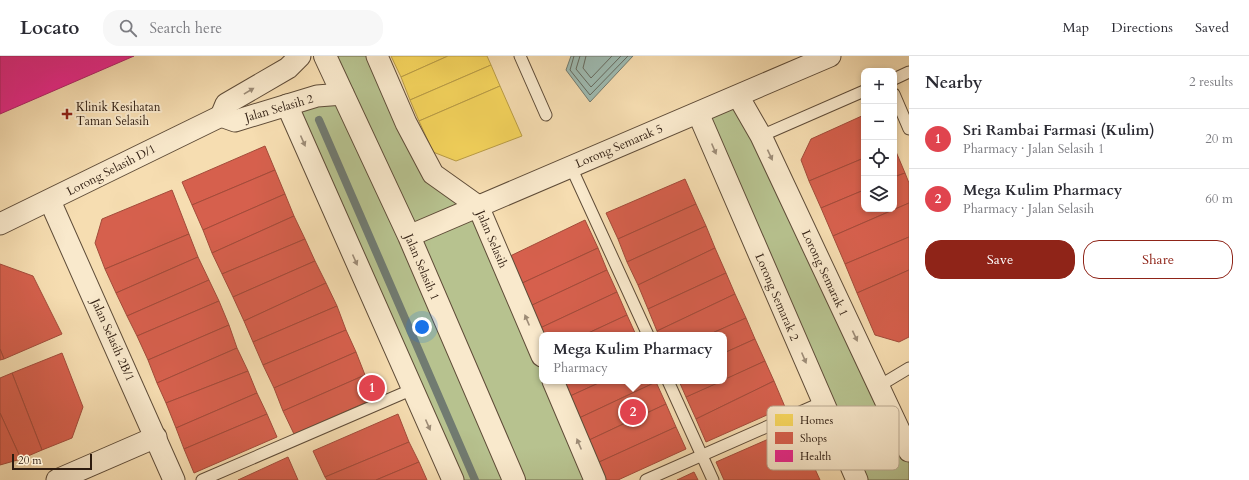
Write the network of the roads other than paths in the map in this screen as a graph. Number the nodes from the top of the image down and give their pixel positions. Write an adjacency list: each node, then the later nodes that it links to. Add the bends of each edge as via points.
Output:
1 (300, 56): 15 (street, Jalan Selasih 2, one-way to 1, via 226,104 288,68)
2 (325, 56): 9 (street, Jalan Selasih 1)
3 (377, 56): 20 (street, Jalan Selasih, via 406,123 433,174)
4 (520, 56): 14 (lane)
5 (830, 56): 10 (street, Lorong Semarak 5)
6 (909, 72): 7 (lane)
7 (897, 78)
8 (861, 92): 17 (lane)
9 (343, 94): 12 (street, Jalan Selasih 2, via 318,96); 22 (street, Jalan Selasih 1)
10 (738, 96): 13 (street, Lorong Semarak 5); 17 (street, Lorong Semarak 1)
11 (897, 101): 16 (lane)
12 (287, 105): 15 (street, Jalan Selasih 2, via 235,121); 29 (street, one-way to 29)
13 (698, 113): 18 (street, Lorong Semarak 5); 30 (street, Lorong Semarak 2, one-way to 30)
14 (546, 115)
15 (220, 116): 19 (street, Lorong Selasih D/1)
16 (909, 129)
17 (761, 136): 28 (street, Lorong Semarak 1, one-way to 28)
18 (571, 167): 20 (street, Lorong Semarak 5); 23 (lane)
19 (50, 201): 21 (street, Lorong Selasih D/1); 36 (street, Jalan Selasih 2B/1)
20 (478, 206): 22 (street, Lorong Semarak 5); 24 (street, Jalan Selasih, one-way to 20)
21 (0, 224)
22 (409, 236): 44 (street, Jalan Selasih 1)
23 (647, 332)
24 (539, 349)
25 (909, 368): 28 (lane)
26 (554, 384): 45 (street, one-way to 26)
27 (669, 384): 38 (lane)
28 (879, 386): 33 (street, Lorong Semarak 1)
29 (413, 389): 42 (lane); 43 (street, one-way to 43)
30 (823, 402): 31 (lane); 32 (street, Lorong Semarak 2)
31 (814, 406)
32 (825, 406)
33 (892, 406)
34 (903, 424): 37 (street, Lorong Semarak 1)
35 (767, 427): 38 (lane)
36 (156, 437): 40 (street); 41 (street, Jalan Selasih 2B/1)
37 (909, 451)
38 (702, 455): 46 (lane); 47 (lane)
39 (853, 470): 48 (street, Lorong Semarak 2)
40 (57, 480)
41 (174, 480)
42 (202, 480)
43 (453, 480)
44 (514, 480)
45 (595, 480)
46 (646, 480)
47 (713, 480)
48 (857, 480)

